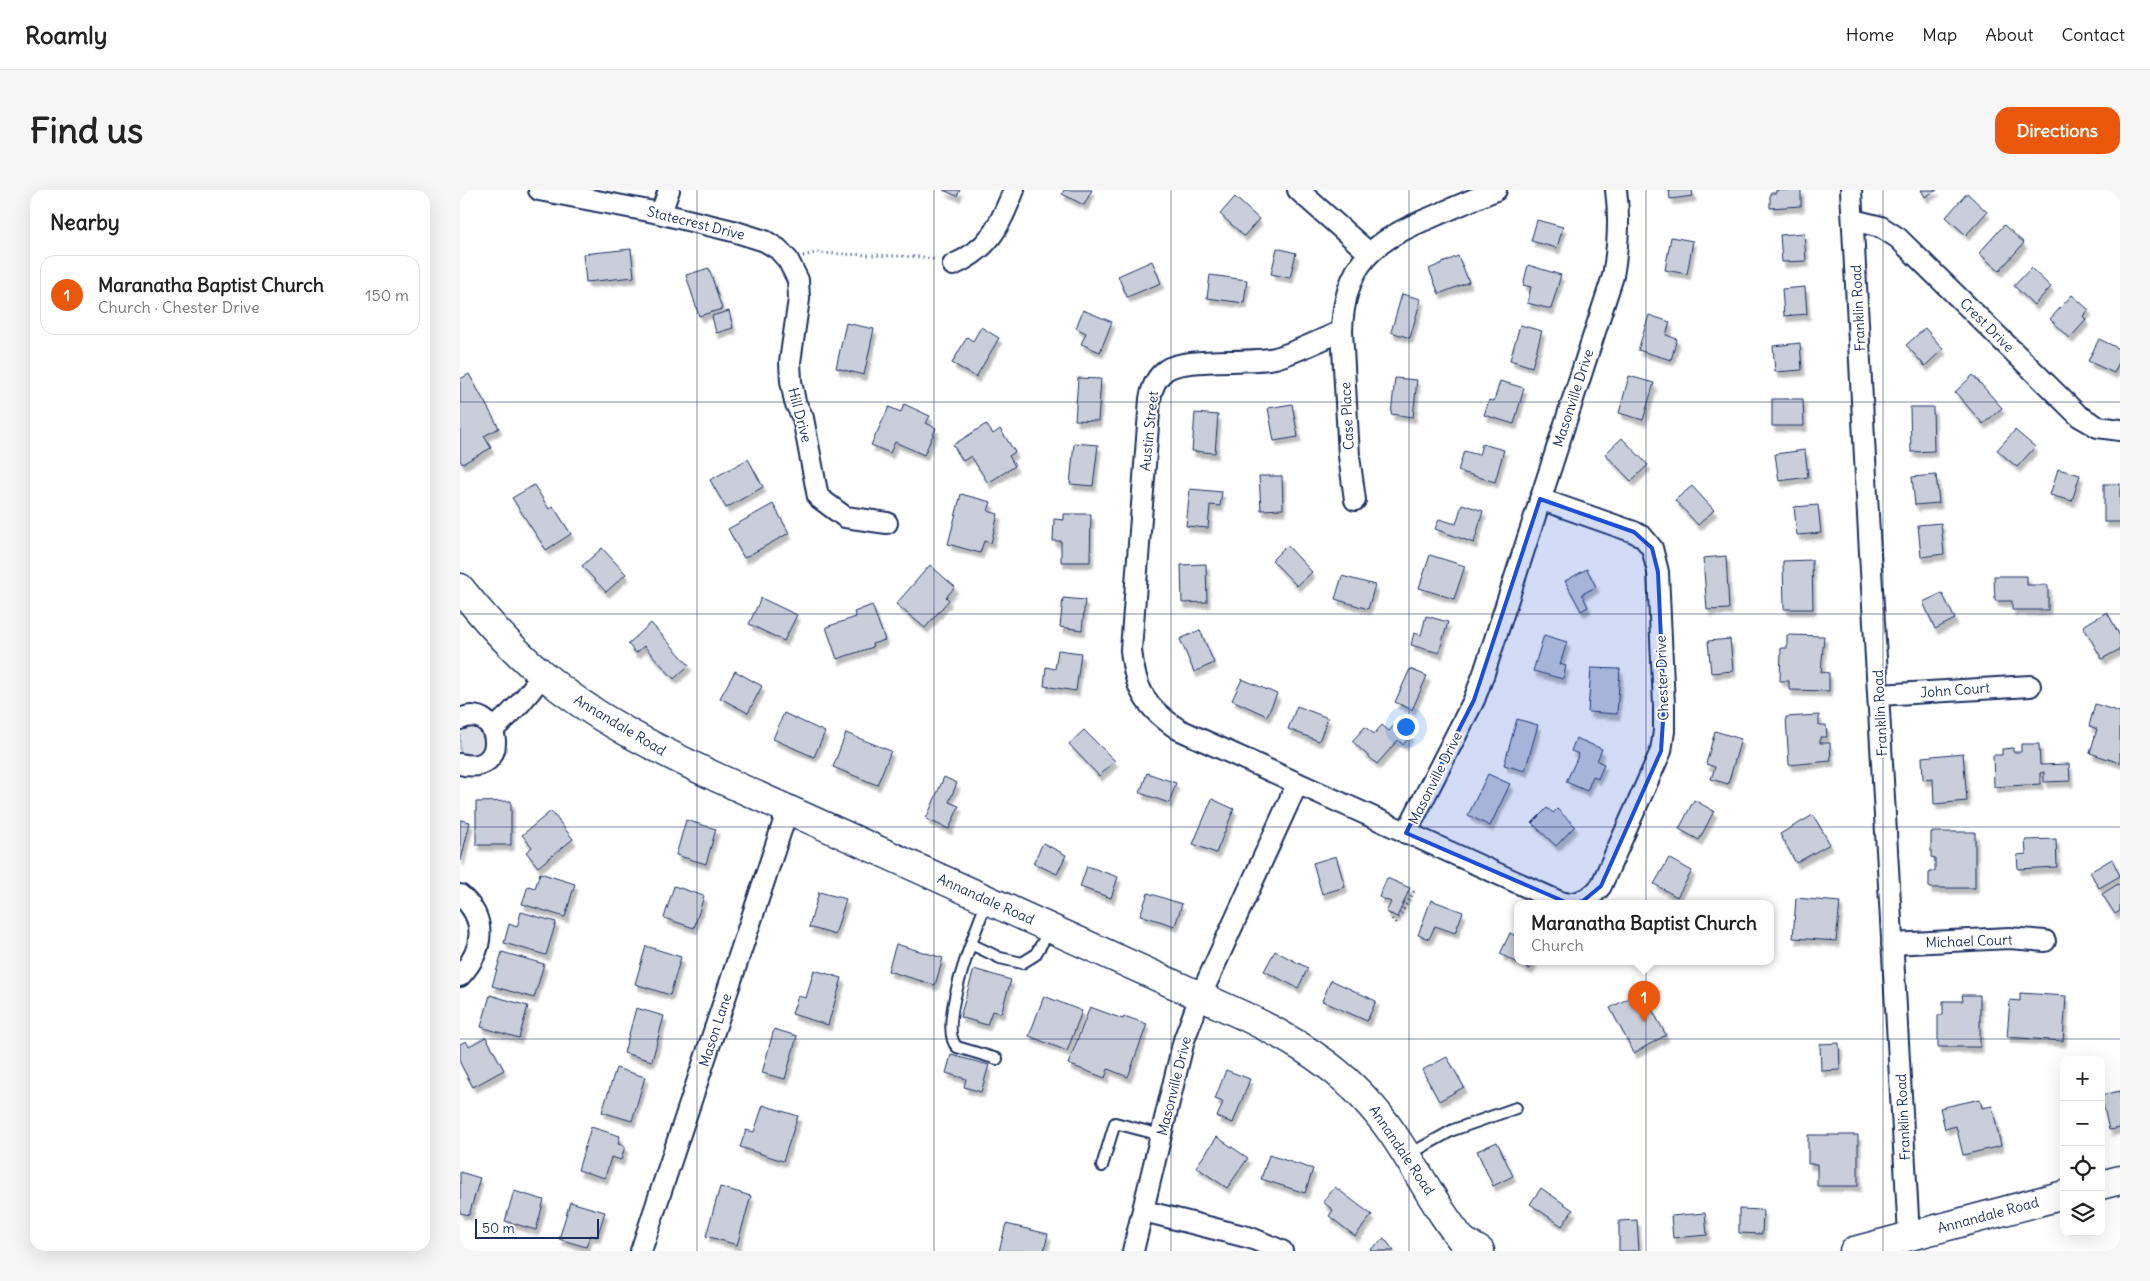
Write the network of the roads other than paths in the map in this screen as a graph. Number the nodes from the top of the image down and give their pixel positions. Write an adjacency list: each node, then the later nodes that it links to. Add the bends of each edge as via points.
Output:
1 (538, 190): 8 (street, Statecrest Drive)
2 (669, 190): 8 (street)
3 (1014, 190): 12 (street, via 992,236 980,250)
4 (1298, 190): 10 (street)
5 (1496, 190): 10 (street, via 1403,229)
6 (1616, 190): 15 (street, Masonville Drive, via 1618,249 1613,276)
7 (1851, 190): 9 (street, Franklin Road)
8 (661, 213): 11 (street, Statecrest Drive, via 765,241)
9 (1853, 220): 14 (street, Crest Drive, via 1881,227 1898,238 2079,416 2098,427); 21 (street, Franklin Road)
10 (1369, 253): 13 (street, via 1356,270 1348,289)
11 (788, 260): 17 (street, Hill Drive, via 798,280 799,299 790,381 803,418 818,497 845,516)
12 (953, 265)
13 (1342, 331): 16 (street, Case Place, via 1349,456); 25 (street, Austin Street, via 1263,360 1178,363 1157,377 1150,399 1131,650 1137,686 1150,707 1178,729)
14 (2120, 430)
15 (1540, 499): 27 (street, Masonville Drive, via 1474,700); 31 (street, Chester Drive, via 1643,537 1652,548 1658,572 1664,706 1661,751 1601,886)
16 (1355, 500)
17 (887, 523)
18 (460, 588): 19 (main road, Annandale Road, via 485,619)
19 (542, 674): 23 (street, via 510,716); 26 (main road, Annandale Road, via 633,736)
20 (2030, 686): 21 (street, John Court)
21 (1880, 695): 35 (street, Franklin Road)
22 (460, 719): 23 (street, via 476,717)
23 (493, 729): 24 (street, via 496,741 489,759 470,767)
24 (460, 764)
25 (1297, 784): 27 (street, Masonville Drive); 37 (street, Masonville Drive)
26 (788, 809): 29 (main road, Annandale Road); 49 (street, Mason Lane)
27 (1406, 833): 30 (street)
28 (460, 895): 36 (street, via 475,913 480,938 474,955)
29 (987, 900): 32 (main road, Annandale Road); 34 (lane)
30 (1558, 900)
31 (1584, 900)
32 (1051, 929): 34 (lane, via 1035,955 1022,963 1000,958); 37 (main road, Annandale Road)
33 (2045, 941): 35 (street, Michael Court, via 2009,938)
34 (971, 944): 38 (lane, via 956,991 951,1026 953,1043)
35 (1892, 944): 47 (street, Franklin Road)
36 (460, 976)
37 (1200, 997): 40 (street, Masonville Drive, via 1184,1040); 41 (main road, Annandale Road, via 1281,1034 1340,1073 1366,1098)
38 (997, 1059)
39 (1516, 1108): 41 (lane, via 1453,1130)
40 (1161, 1135): 42 (lane, via 1115,1123); 46 (street, Masonville Drive)
41 (1407, 1155): 48 (main road, Annandale Road)
42 (1102, 1166)
43 (2120, 1180): 44 (main road)
44 (2105, 1184)
45 (2060, 1196): 47 (main road, Annandale Road)
46 (1144, 1211): 50 (street, Masonville Drive); 51 (street, via 1251,1238)
47 (1909, 1235): 52 (main road, Annandale Road)
48 (1471, 1248)
49 (642, 1251)
50 (1133, 1251)
51 (1282, 1251)
52 (1854, 1251)

